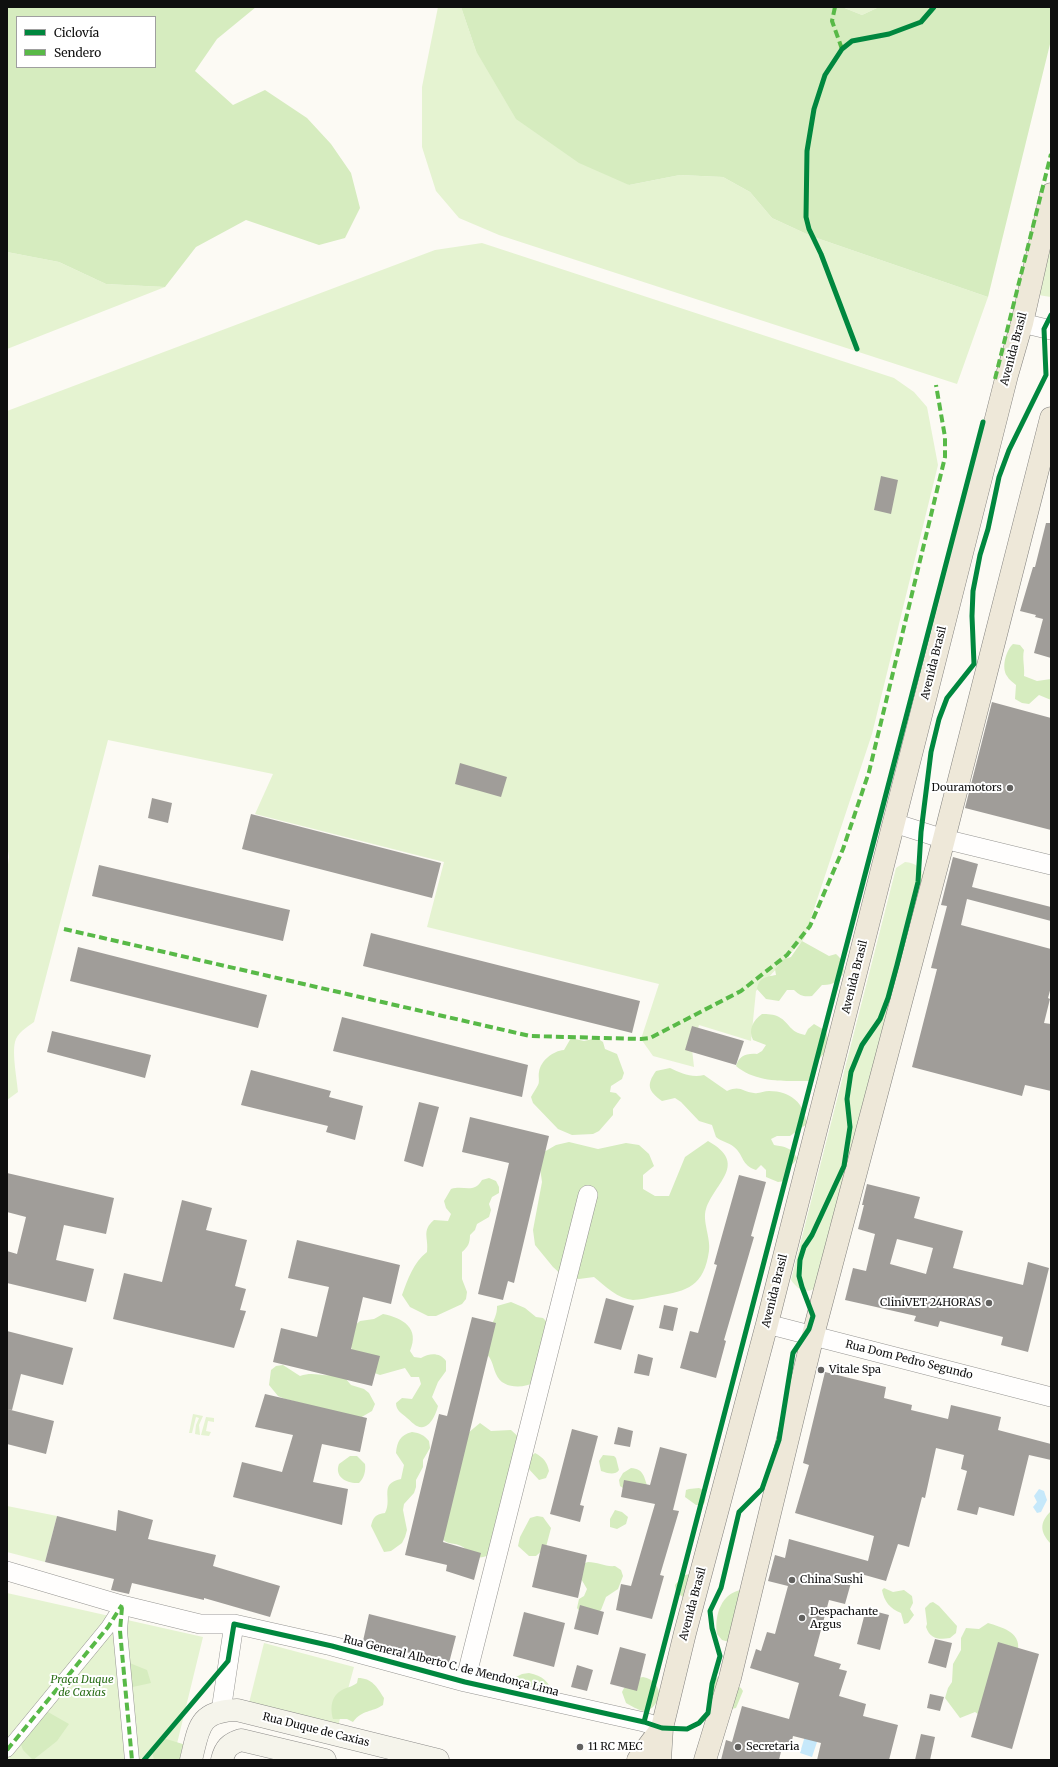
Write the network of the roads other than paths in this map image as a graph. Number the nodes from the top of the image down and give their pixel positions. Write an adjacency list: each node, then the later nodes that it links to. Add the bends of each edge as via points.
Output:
1 (1051, 194): 2 (main road, Avenida Brasil)
2 (1022, 323): 3 (street); 5 (main road, Avenida Brasil, via 1003,389)
3 (1051, 330)
4 (1051, 418): 6 (main road)
5 (894, 823): 6 (street); 9 (main road, Avenida Brasil)
6 (944, 839): 7 (street); 10 (main road)
7 (1051, 865)
8 (588, 1195): 15 (street)
9 (767, 1324): 10 (street, Rua Dom Pedro Segundo); 17 (main road, Avenida Brasil)
10 (813, 1336): 11 (street, Rua Dom Pedro Segundo); 26 (main road, via 730,1678)
11 (1051, 1396)
12 (7, 1570): 13 (street, Rua General Alberto C. de Mendonça Lima)
13 (122, 1605): 14 (street, Rua General Alberto C. de Mendonça Lima, via 200,1624); 18 (street, via 108,1627); 20 (street, via 120,1631)
14 (234, 1624): 15 (street, Rua General Alberto C. de Mendonça Lima, via 332,1646); 16 (street)
15 (465, 1682): 17 (street, Rua General Alberto C. de Mendonça Lima)
16 (221, 1710): 21 (main road, via 206,1718 199,1727); 23 (main road, Rua Duque de Caxias, via 237,1710)
17 (662, 1728): 24 (main road); 25 (main road, Avenida Brasil)
18 (7, 1750)
19 (224, 1755): 22 (main road, via 231,1744 241,1740)
20 (132, 1760)
21 (191, 1760)
22 (325, 1760)
23 (438, 1760)
24 (638, 1760)
25 (660, 1760)
26 (705, 1760)

